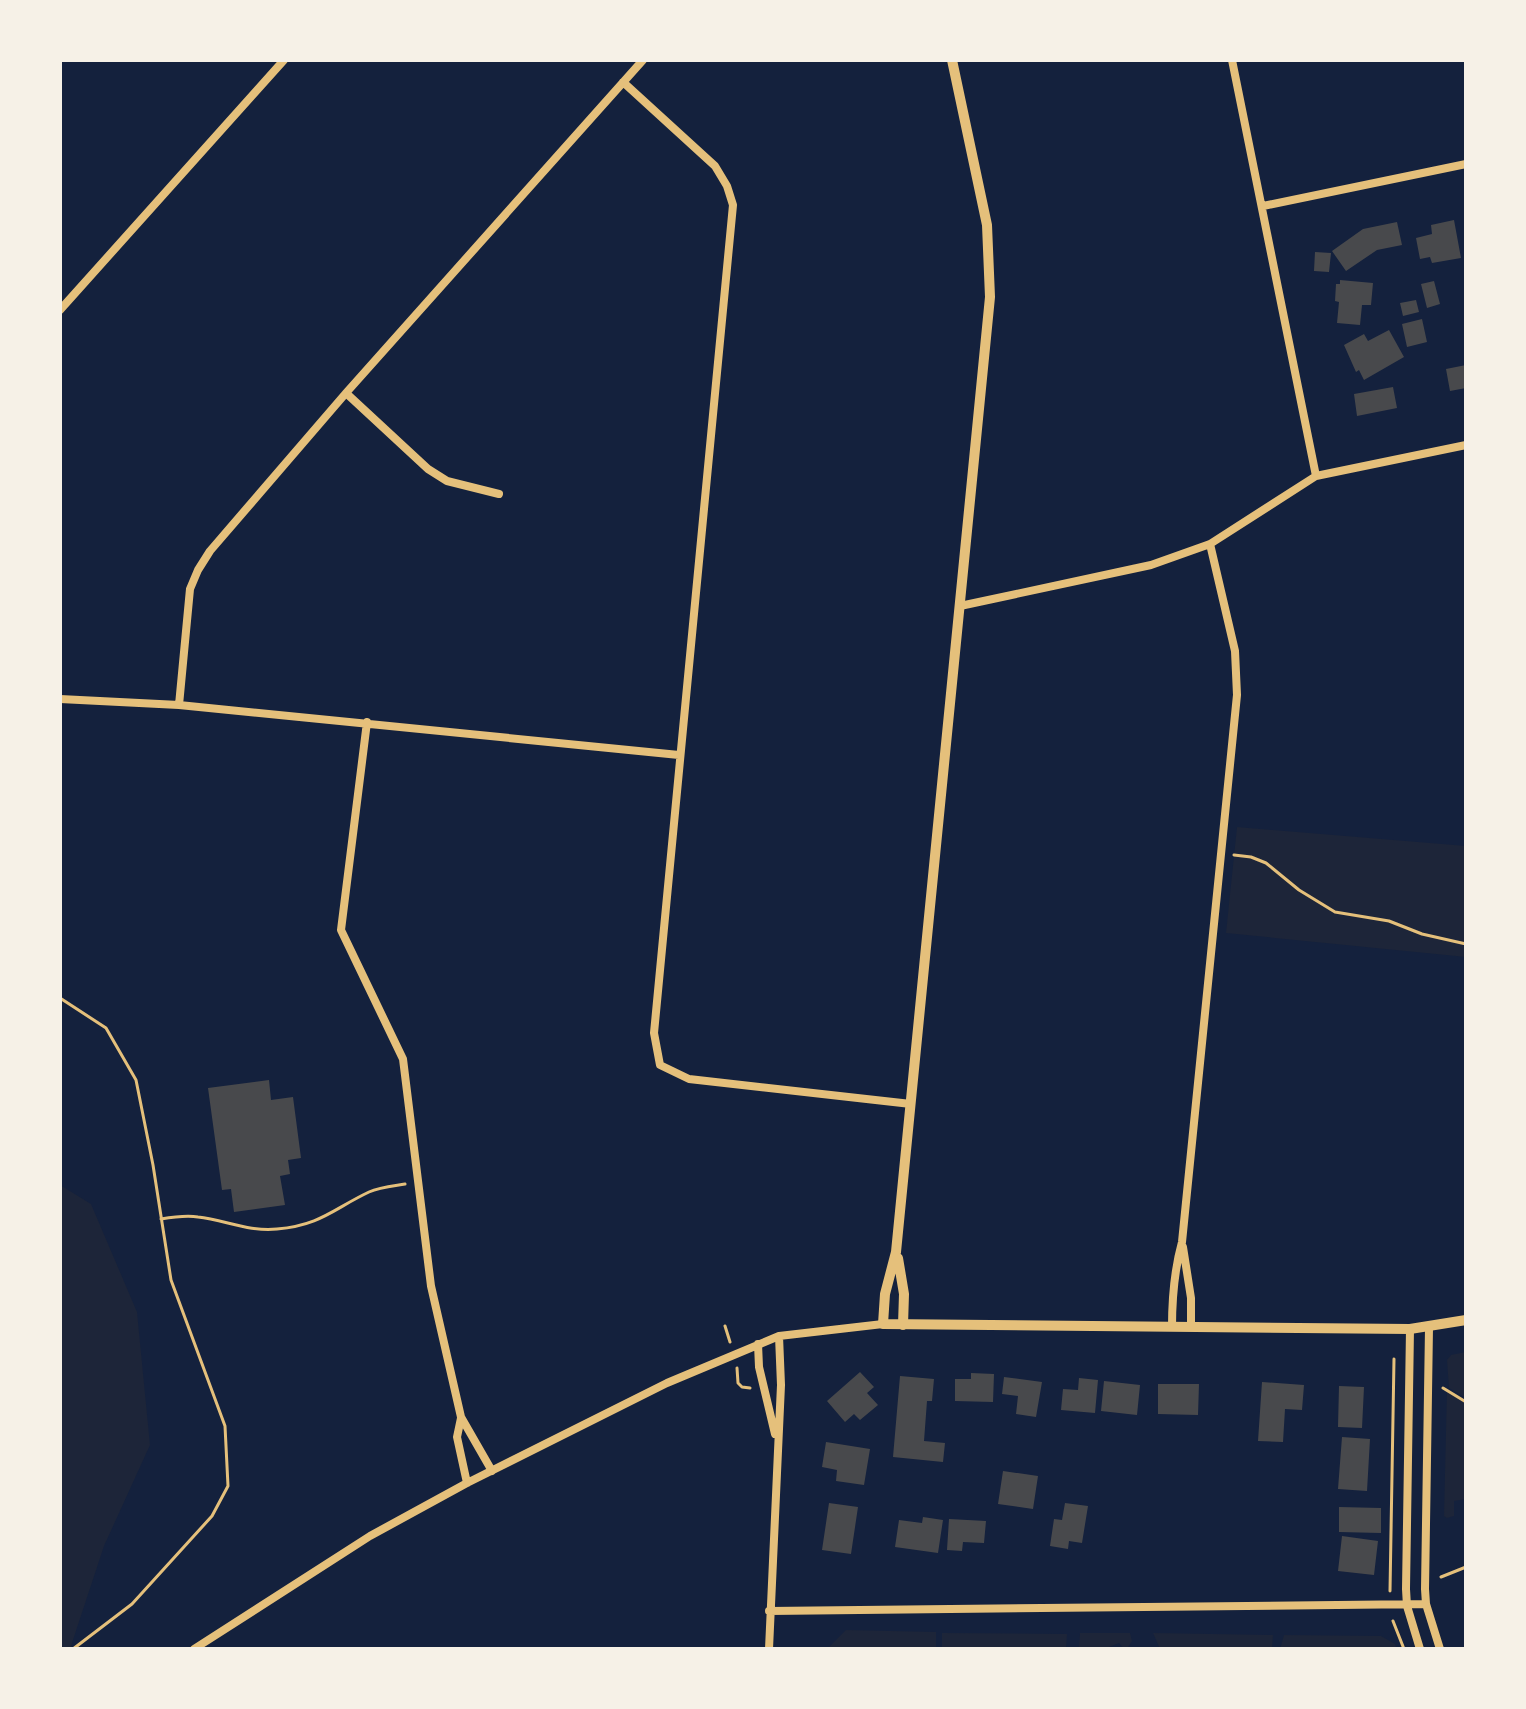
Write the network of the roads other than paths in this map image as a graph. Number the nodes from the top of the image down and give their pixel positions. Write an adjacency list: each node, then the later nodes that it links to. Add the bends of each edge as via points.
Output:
1 (284, 60): 8 (street)
2 (643, 60): 5 (street)
3 (952, 60): 14 (street, via 990,259 988,330)
4 (1232, 60): 7 (street)
5 (623, 82): 9 (street); 18 (street, via 715,166 733,205)
6 (1466, 164): 7 (street)
7 (1263, 206): 11 (street)
8 (60, 310)
9 (346, 393): 12 (street, via 428,469 447,481); 16 (street, via 198,570 190,589)
10 (1466, 445): 11 (street)
11 (1316, 476): 13 (street)
12 (499, 494)
13 (1210, 544): 14 (street, via 1151,565); 20 (street, via 1235,651 1237,695)
14 (960, 606): 19 (street)
15 (60, 699): 16 (street)
16 (179, 705): 17 (street)
17 (367, 722): 18 (street); 31 (street, via 341,930 403,1059 431,1286)
18 (679, 755): 19 (street, via 654,1033 660,1065 689,1079)
19 (911, 1104): 21 (street)
20 (1182, 1242): 25 (street, via 1175,1267); 26 (street)
21 (896, 1252): 23 (street); 24 (street)
22 (1466, 1320): 27 (street)
23 (883, 1324): 24 (street); 29 (street)
24 (903, 1325): 25 (street)
25 (1172, 1327): 26 (street)
26 (1191, 1327): 28 (street)
27 (1429, 1328): 28 (street); 35 (street)
28 (1410, 1329): 36 (street)
29 (779, 1336): 30 (street); 32 (street)
30 (758, 1344): 32 (street); 33 (street, via 667,1383)
31 (461, 1417): 33 (street); 34 (street, via 457,1437)
32 (777, 1443): 37 (street)
33 (492, 1471): 34 (street)
34 (467, 1483): 38 (street, via 370,1536)
35 (1426, 1604): 36 (street); 41 (street)
36 (1407, 1606): 37 (street); 40 (street)
37 (769, 1611): 39 (street)
38 (194, 1649)
39 (769, 1649)
40 (1420, 1649)
41 (1440, 1649)

